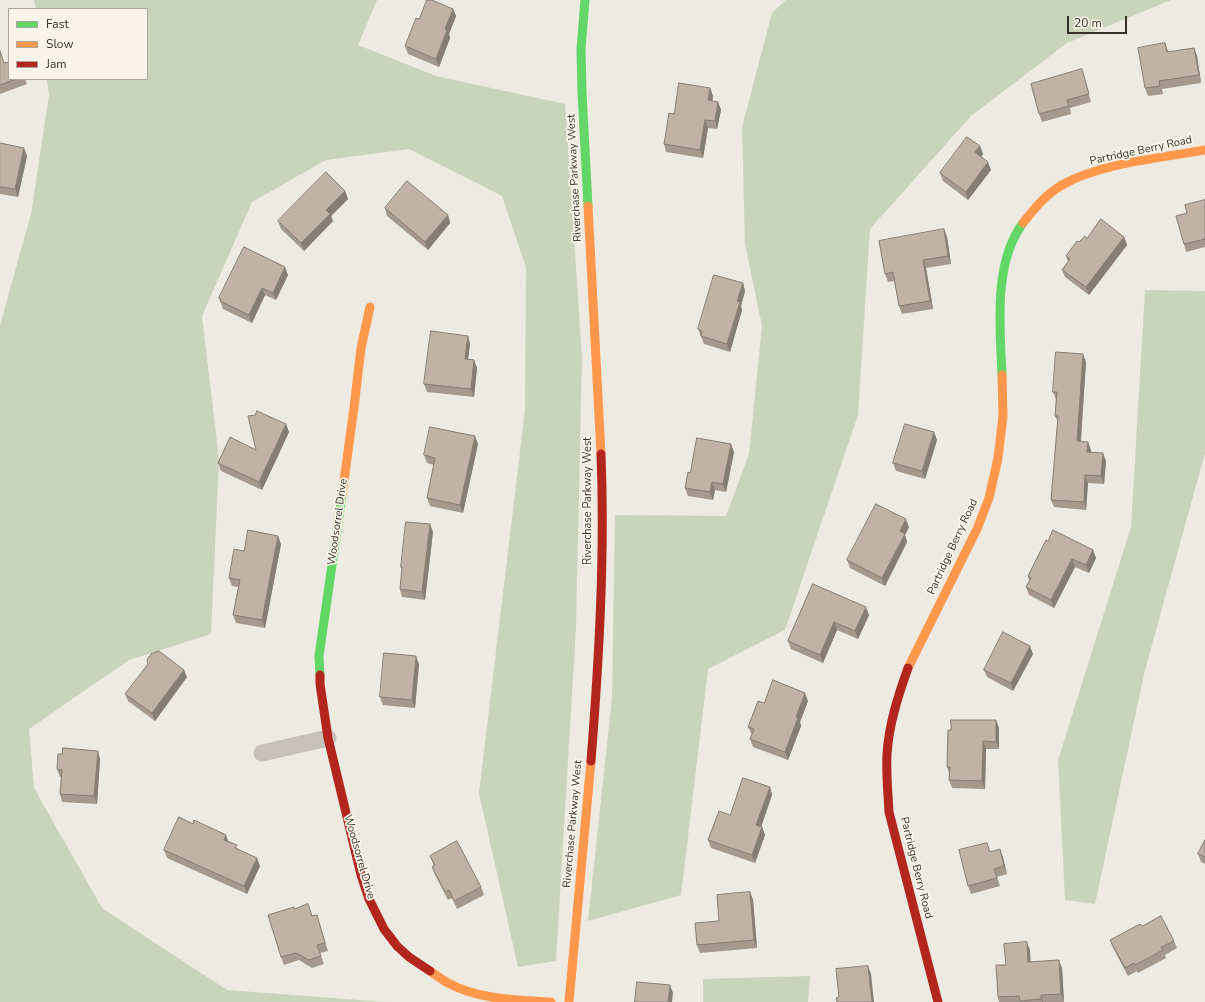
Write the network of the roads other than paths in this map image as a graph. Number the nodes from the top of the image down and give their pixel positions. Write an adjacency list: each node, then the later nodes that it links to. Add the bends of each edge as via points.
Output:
1 (585, 0): 7 (street, Riverchase Parkway West, via 581,49 582,92 603,509 598,670)
2 (1205, 150): 8 (street, Partridge Berry Road, via 1100,170 1061,186 1035,208 1018,230 1008,253 1001,287 1003,416 998,458 990,492 977,529 910,664 897,698 887,754 889,812)
3 (370, 307): 4 (street, Woodsorrel Drive, via 361,348 319,656 320,684)
4 (328, 738): 5 (street); 6 (street, Woodsorrel Drive, via 361,875 369,899 384,929 397,946 448,983 477,994 494,998)
5 (262, 753)
6 (551, 1002)
7 (569, 1002)
8 (938, 1002)

